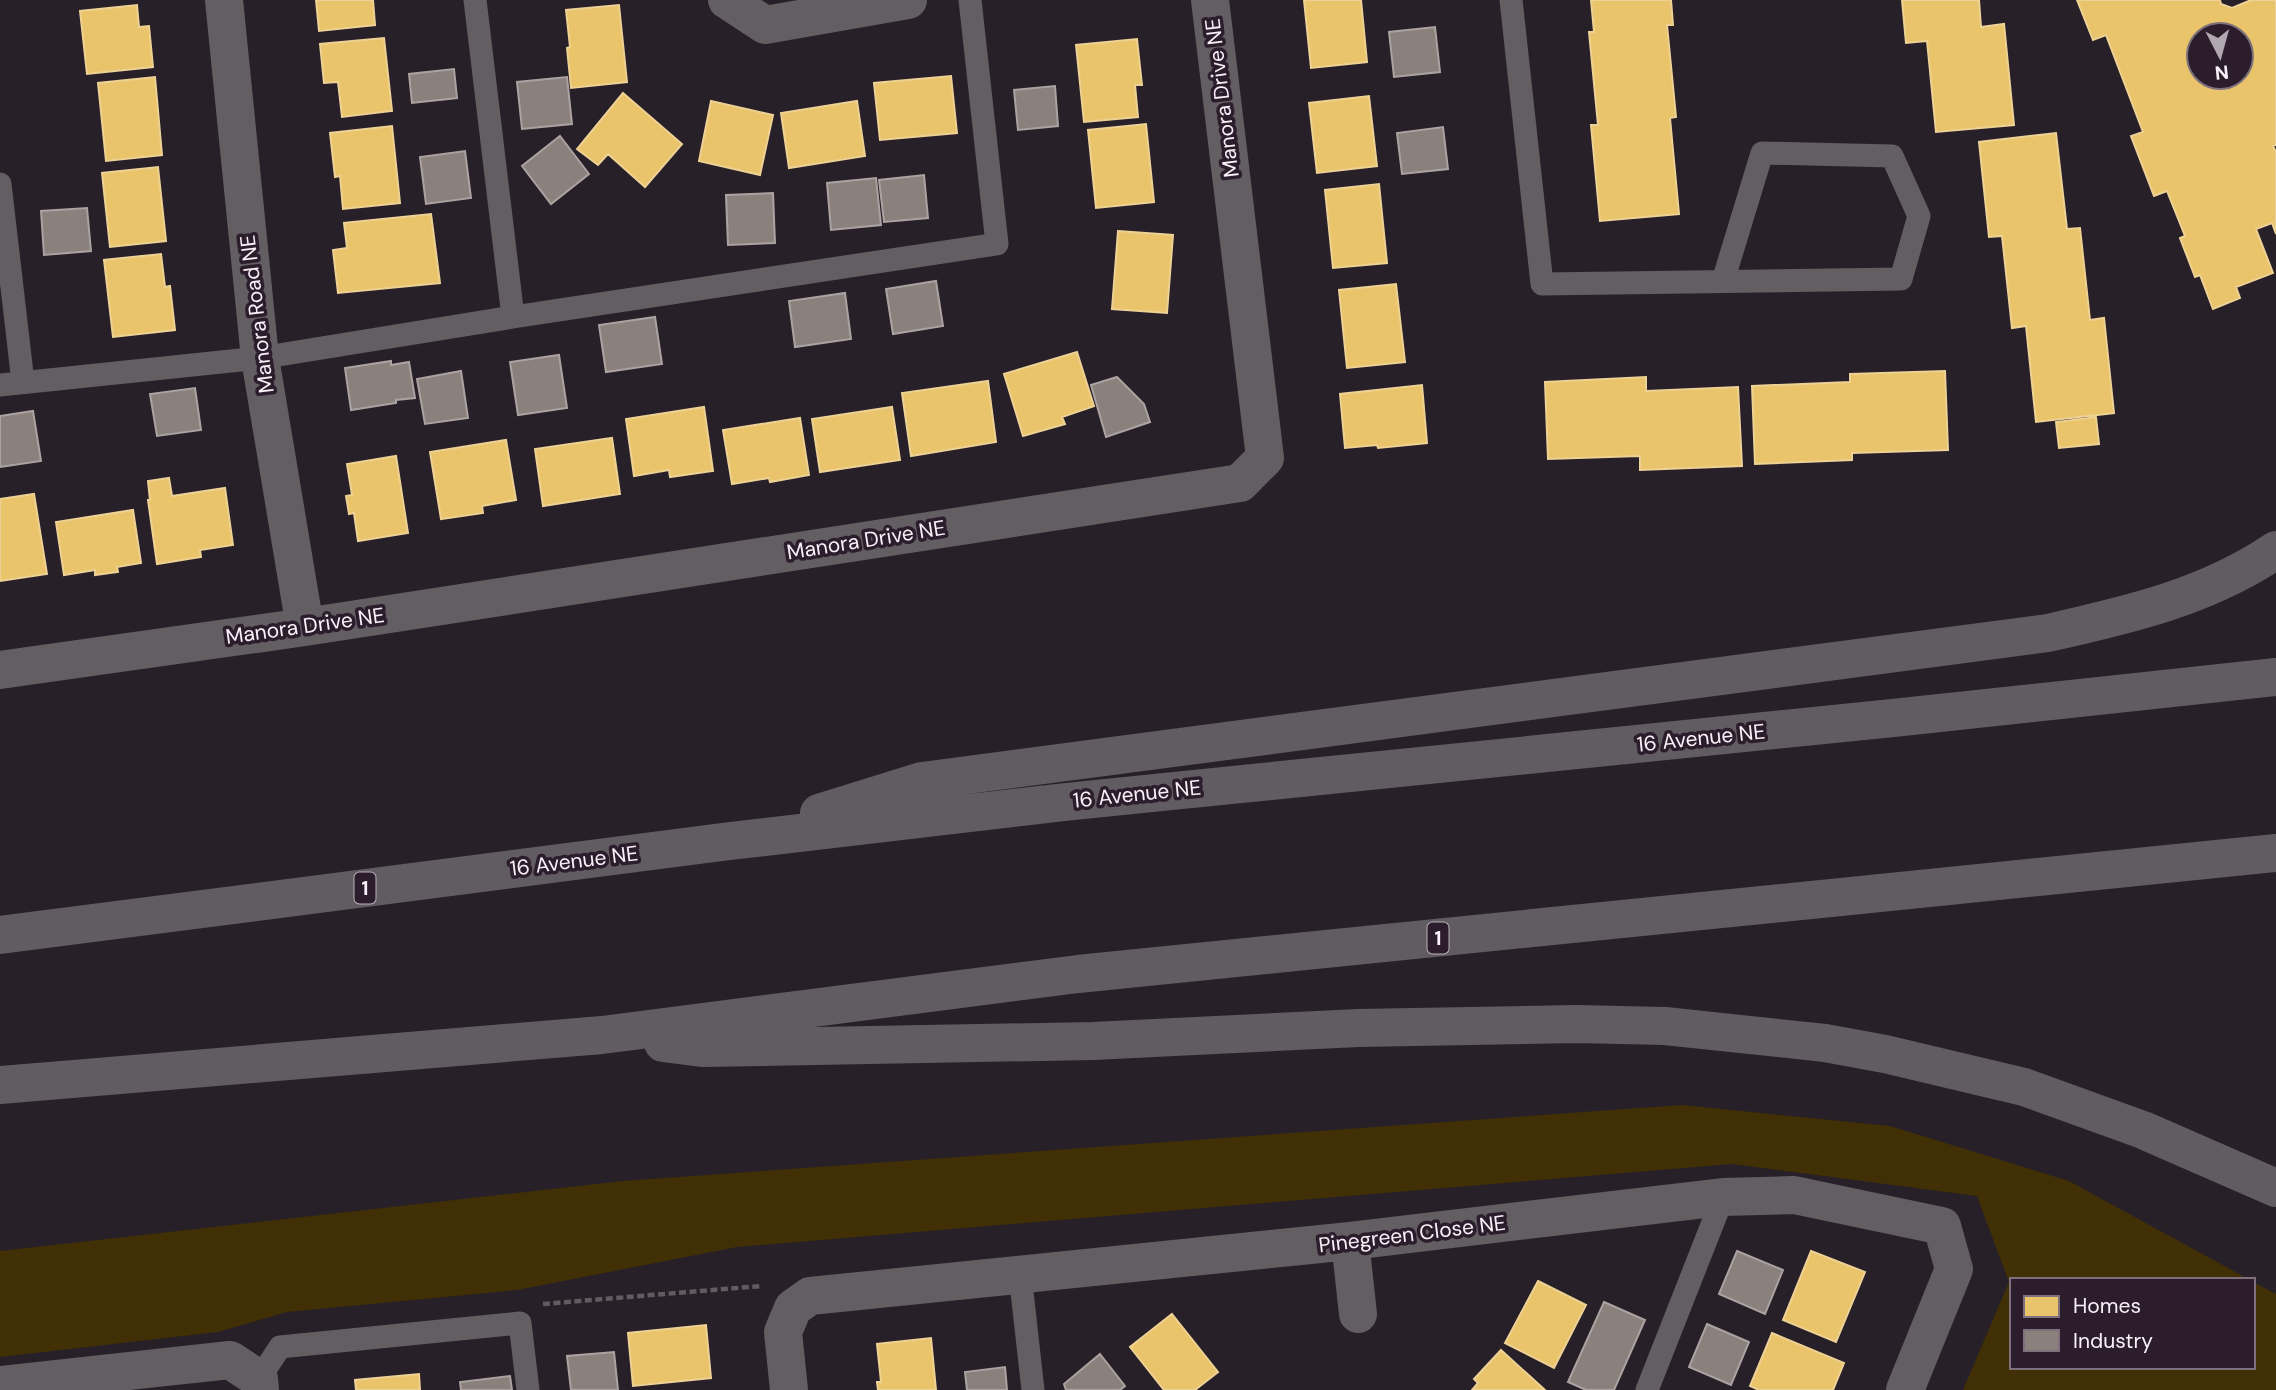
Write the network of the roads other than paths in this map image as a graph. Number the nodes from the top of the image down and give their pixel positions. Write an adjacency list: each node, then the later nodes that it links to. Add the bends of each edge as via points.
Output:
1 (224, 0): 11 (street, Manora Road NE)
2 (475, 0): 10 (lane)
3 (727, 0): 4 (street, via 765,25)
4 (908, 0)
5 (970, 0): 10 (lane, via 997,244)
6 (1210, 0): 14 (street, Manora Drive NE, via 1265,458 1240,483)
7 (1511, 0): 9 (lane, via 1542,284)
8 (0, 184): 12 (lane)
9 (1723, 281): 9 (lane, via 1901,279 1919,216 1892,156 1762,153)
10 (513, 317): 11 (lane)
11 (260, 358): 12 (lane); 14 (street, Manora Road NE)
12 (11, 383)
13 (2276, 550): 17 (highway, via 2216,585 2165,605 2048,633 922,781)
14 (304, 627): 15 (street, Manora Drive NE)
15 (0, 670)
16 (2276, 677): 17 (highway, 16 Avenue NE / 1)
17 (730, 841): 19 (highway, 16 Avenue NE / 1)
18 (2276, 853): 20 (highway, 1, via 1078,974)
19 (0, 935)
20 (602, 1035): 21 (highway, 1); 22 (highway, via 702,1048 1093,1041 1358,1028 1665,1026 1837,1045 2024,1087 2143,1130)
21 (0, 1085)
22 (2276, 1188)
23 (1723, 1197): 24 (street, Pinegreen Close NE); 32 (lane); 33 (street, Pinegreen Close NE, via 1794,1195 1942,1226 1954,1269)
24 (1350, 1241): 25 (street, Pinegreen Close NE); 26 (street)
25 (1020, 1274): 30 (street, Pinegreen Close NE, via 810,1296 793,1308 783,1332); 31 (lane)
26 (1358, 1314)
27 (0, 1385): 28 (street, via 230,1360)
28 (260, 1385): 29 (lane, via 281,1347 520,1323)
29 (528, 1390)
30 (789, 1390)
31 (1033, 1390)
32 (1647, 1390)
33 (1906, 1390)

